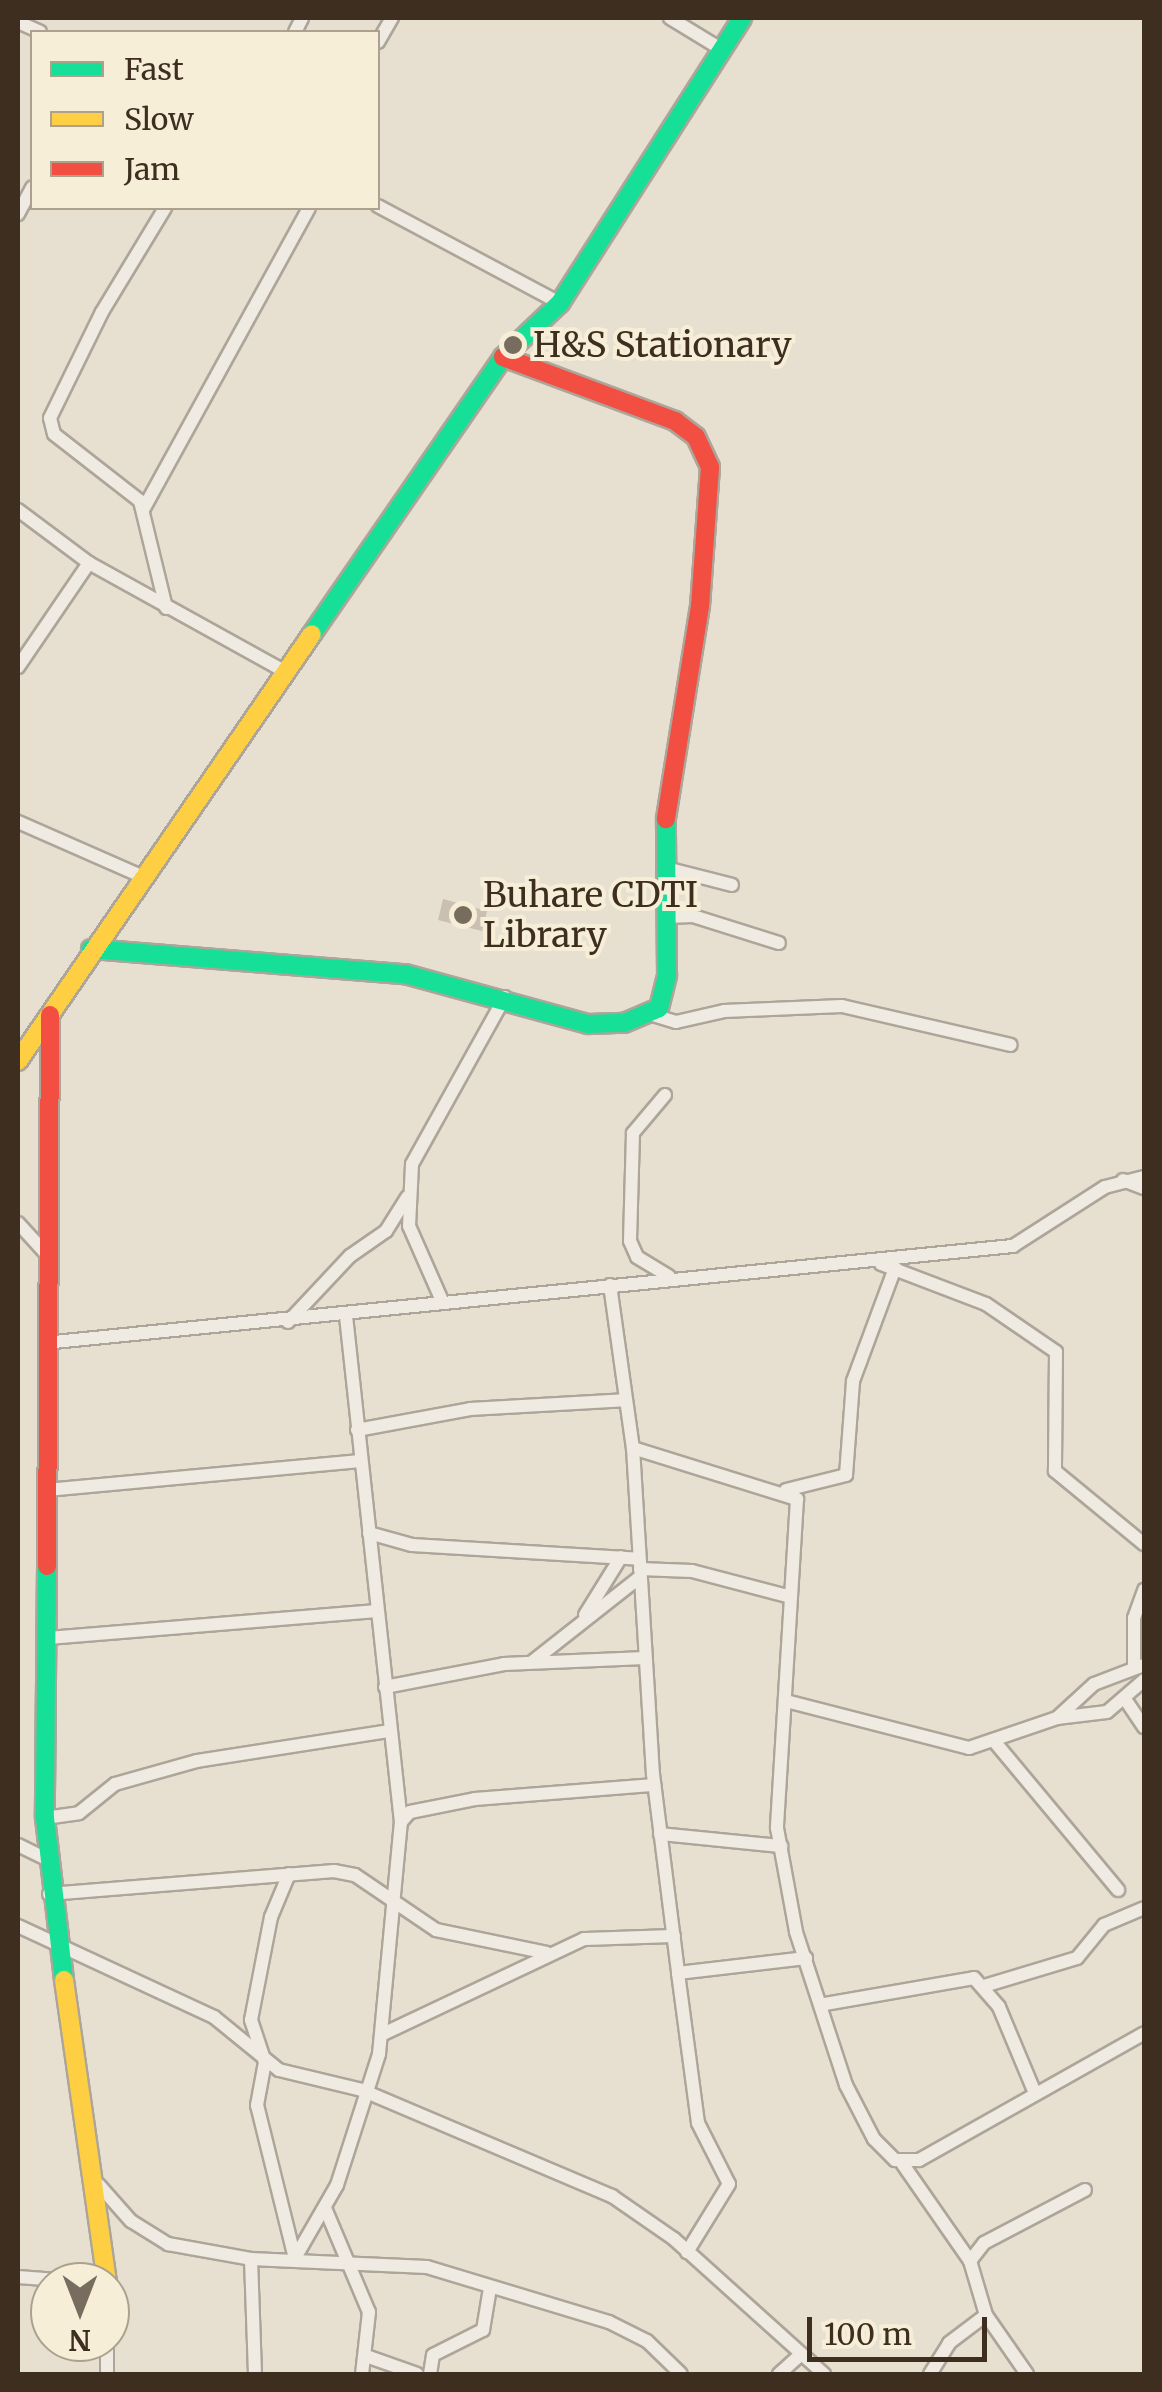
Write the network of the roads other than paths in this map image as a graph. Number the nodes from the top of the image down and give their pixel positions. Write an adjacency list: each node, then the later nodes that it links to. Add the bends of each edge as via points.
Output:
1 (670, 18): 3 (street)
2 (742, 18): 3 (street)
3 (724, 51): 9 (street)
4 (30, 192): 8 (street)
5 (380, 207): 9 (street)
6 (164, 210): 11 (street, via 51,406 54,434)
7 (307, 210): 11 (street)
8 (18, 214)
9 (560, 303): 10 (street)
10 (503, 357): 16 (street); 18 (street, via 676,420 708,457 709,529 665,824)
11 (144, 508): 14 (street)
12 (18, 510): 13 (street)
13 (89, 563): 14 (street); 15 (street)
14 (166, 608): 16 (street)
15 (18, 667)
16 (286, 672): 19 (street)
17 (18, 822): 19 (street)
18 (666, 868): 20 (street); 21 (street)
19 (142, 876): 23 (street)
20 (732, 884)
21 (667, 917): 22 (street, via 694,916); 26 (street, via 664,998)
22 (779, 943)
23 (91, 949): 24 (street, via 388,972); 25 (street)
24 (505, 997): 26 (street, via 588,1024); 33 (street, via 422,1136)
25 (50, 1015): 28 (street); 35 (street)
26 (653, 1015): 27 (street, via 676,1022 724,1011 842,1006)
27 (1011, 1045)
28 (18, 1061)
29 (665, 1095): 38 (street, via 632,1133 630,1242 636,1257)
30 (1144, 1177): 31 (street)
31 (1121, 1179): 32 (street); 36 (street, via 1013,1246)
32 (1144, 1188)
33 (408, 1196): 40 (street, via 408,1226); 42 (street, via 386,1232 350,1256)
34 (18, 1223): 35 (street)
35 (53, 1261): 43 (street)
36 (878, 1263): 37 (street); 38 (street)
37 (895, 1268): 49 (street, via 853,1381 846,1475); 51 (street, via 986,1304 1056,1352 1055,1471)
38 (669, 1276): 39 (street)
39 (610, 1286): 40 (street); 44 (street)
40 (443, 1303): 41 (street)
41 (346, 1316): 42 (street); 45 (street)
42 (288, 1322): 43 (street)
43 (54, 1342): 48 (street)
44 (624, 1400): 45 (street, via 470,1409); 46 (street)
45 (357, 1430): 47 (street)
46 (632, 1448): 49 (street); 53 (street)
47 (360, 1461): 48 (street); 50 (street)
48 (47, 1490): 58 (street)
49 (786, 1490): 55 (street, via 799,1511)
50 (369, 1533): 52 (street, via 412,1544); 56 (street)
51 (1144, 1544)
52 (621, 1557): 53 (street); 57 (street)
53 (640, 1568): 55 (street, via 692,1571); 57 (street); 59 (street)
54 (1144, 1590): 61 (street, via 1134,1618)
55 (791, 1597): 65 (street)
56 (377, 1611): 58 (street); 63 (street)
57 (585, 1615): 60 (street)
58 (48, 1638): 71 (street)
59 (646, 1658): 60 (street); 70 (street)
60 (532, 1662): 63 (street)
61 (1139, 1667): 66 (street, via 1094,1684)
62 (1144, 1680): 64 (street)
63 (385, 1687): 68 (street)
64 (1125, 1699): 66 (street, via 1093,1717); 67 (street)
65 (786, 1702): 69 (street, via 962,1748); 75 (street)
66 (1058, 1718): 69 (street)
67 (1144, 1727)
68 (389, 1731): 71 (street, via 196,1761 115,1784 79,1812); 72 (street)
69 (994, 1741): 78 (street)
70 (654, 1786): 72 (street, via 474,1799 410,1812); 73 (street)
71 (45, 1818): 76 (street)
72 (401, 1822): 80 (street)
73 (660, 1834): 75 (street); 83 (street)
74 (18, 1846): 76 (street)
75 (780, 1846): 86 (street)
76 (47, 1859): 79 (street)
77 (289, 1874): 79 (street); 80 (street, via 355,1875); 92 (street, via 251,2002)
78 (1118, 1890)
79 (49, 1894): 84 (street)
80 (390, 1898): 85 (street, via 467,1941); 91 (street)
81 (1144, 1908): 88 (street, via 1104,1925 1077,1958)
82 (18, 1926): 84 (street)
83 (674, 1936): 85 (street, via 611,1933); 87 (street)
84 (56, 1943): 92 (street, via 214,2017); 96 (street)
85 (548, 1953): 91 (street)
86 (806, 1958): 87 (street); 89 (street)
87 (678, 1973): 99 (street, via 698,2124 729,2189)
88 (984, 1986): 89 (street, via 960,1974); 94 (street)
89 (825, 2004): 95 (street, via 858,2116)
90 (1144, 2033): 94 (street)
91 (384, 2034): 93 (street)
92 (265, 2062): 93 (street); 100 (street, via 258,2105)
93 (362, 2090): 98 (street, via 346,2161); 99 (street, via 612,2196)
94 (1035, 2093): 95 (street)
95 (902, 2163): 103 (street)
96 (99, 2185): 101 (street, via 131,2221 168,2244); 104 (street)
97 (1085, 2190): 103 (street, via 984,2243)
98 (325, 2208): 100 (street); 102 (street)
99 (687, 2252): 107 (street)
100 (295, 2258): 101 (street); 102 (street)
101 (251, 2259): 109 (street)
102 (347, 2259): 105 (street, via 427,2267); 108 (street, via 369,2312)
103 (970, 2261): 106 (street)
104 (106, 2262)
105 (490, 2288): 112 (street, via 483,2330 433,2355); 113 (street, via 609,2322 647,2342)
106 (986, 2314): 116 (street, via 950,2344); 117 (street)
107 (800, 2354): 114 (street); 115 (street)
108 (366, 2356): 110 (street); 111 (street)
109 (254, 2374)
110 (362, 2374)
111 (417, 2374)
112 (430, 2374)
113 (681, 2374)
114 (779, 2374)
115 (824, 2374)
116 (930, 2374)
117 (1028, 2374)

